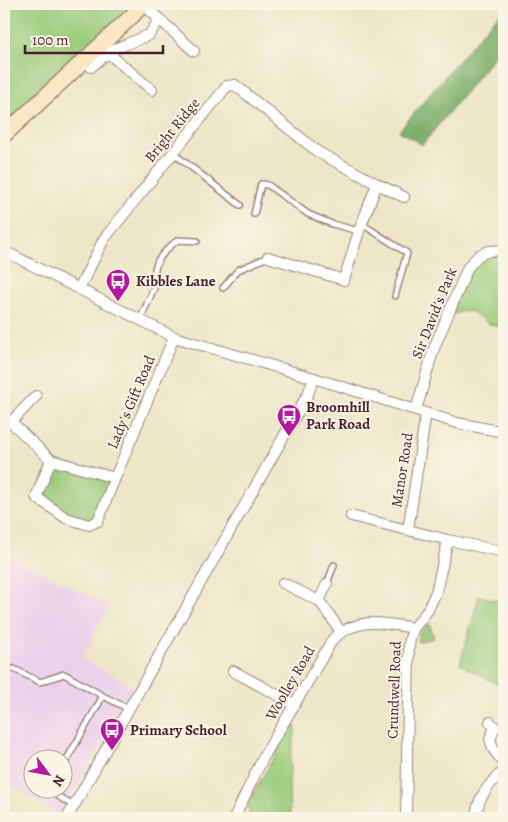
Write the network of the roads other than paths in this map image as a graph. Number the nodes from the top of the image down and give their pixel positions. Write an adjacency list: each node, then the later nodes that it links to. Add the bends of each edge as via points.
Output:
1 (143, 4): 2 (street); 7 (street)
2 (159, 20): 3 (street); 4 (street, via 149,35)
3 (194, 51)
4 (108, 53): 5 (street); 6 (street)
5 (91, 67)
6 (152, 90)
7 (4, 135)
8 (172, 153): 9 (street, Bright Ridge, via 227,86 235,85 318,152); 11 (lane); 19 (street, Bright Ridge, via 104,239)
9 (378, 184): 10 (street, Bright Ridge); 13 (street)
10 (404, 197)
11 (240, 205)
12 (254, 214): 13 (lane, via 262,184 308,214 332,224)
13 (360, 228): 17 (street, via 344,280); 20 (lane, via 407,253)
14 (197, 241): 21 (lane, via 178,240 158,260 154,288)
15 (504, 250): 25 (street, Sir David's Park, via 479,255 468,267 434,348)
16 (4, 251): 19 (street)
17 (268, 257): 18 (lane, via 238,270)
18 (223, 288)
19 (79, 289): 21 (street)
20 (395, 296)
21 (140, 320): 22 (street)
22 (174, 337): 23 (street); 30 (street, Lady's Gift Road)
23 (314, 378): 25 (street); 45 (street, via 308,394)
24 (36, 396): 27 (street)
25 (416, 410): 26 (street)
26 (426, 414): 28 (street); 32 (street, Manor Road)
27 (8, 420): 29 (street)
28 (504, 432)
29 (51, 460): 30 (street); 30 (street, Lady's Gift Road, via 36,497 66,518 89,526 98,521)
30 (115, 478)
31 (351, 516): 32 (street, Manor Road)
32 (408, 530): 33 (street, Manor Road)
33 (448, 540): 34 (street, Manor Road); 39 (street, Crundwell Road, via 436,592 428,610)
34 (504, 552)
35 (334, 565): 37 (lane)
36 (283, 583): 38 (street)
37 (327, 584): 38 (street)
38 (318, 601): 40 (street)
39 (414, 628): 40 (street, Woolley Road, via 381,622 360,623); 54 (street, Crundwell Road, via 409,646)
40 (341, 632): 44 (street, Woolley Road, via 333,639)
41 (14, 669): 43 (lane, via 40,682 64,674)
42 (233, 671): 44 (street)
43 (104, 696): 45 (lane); 47 (lane)
44 (294, 704): 53 (street, Woolley Road)
45 (129, 709): 51 (street)
46 (490, 722): 48 (street, via 495,727 490,739 493,749)
47 (72, 751)
48 (504, 763)
49 (504, 771): 55 (street, via 484,792 476,809)
50 (64, 800): 51 (lane)
51 (74, 806): 52 (street)
52 (67, 818)
53 (234, 818)
54 (406, 818)
55 (476, 818)

